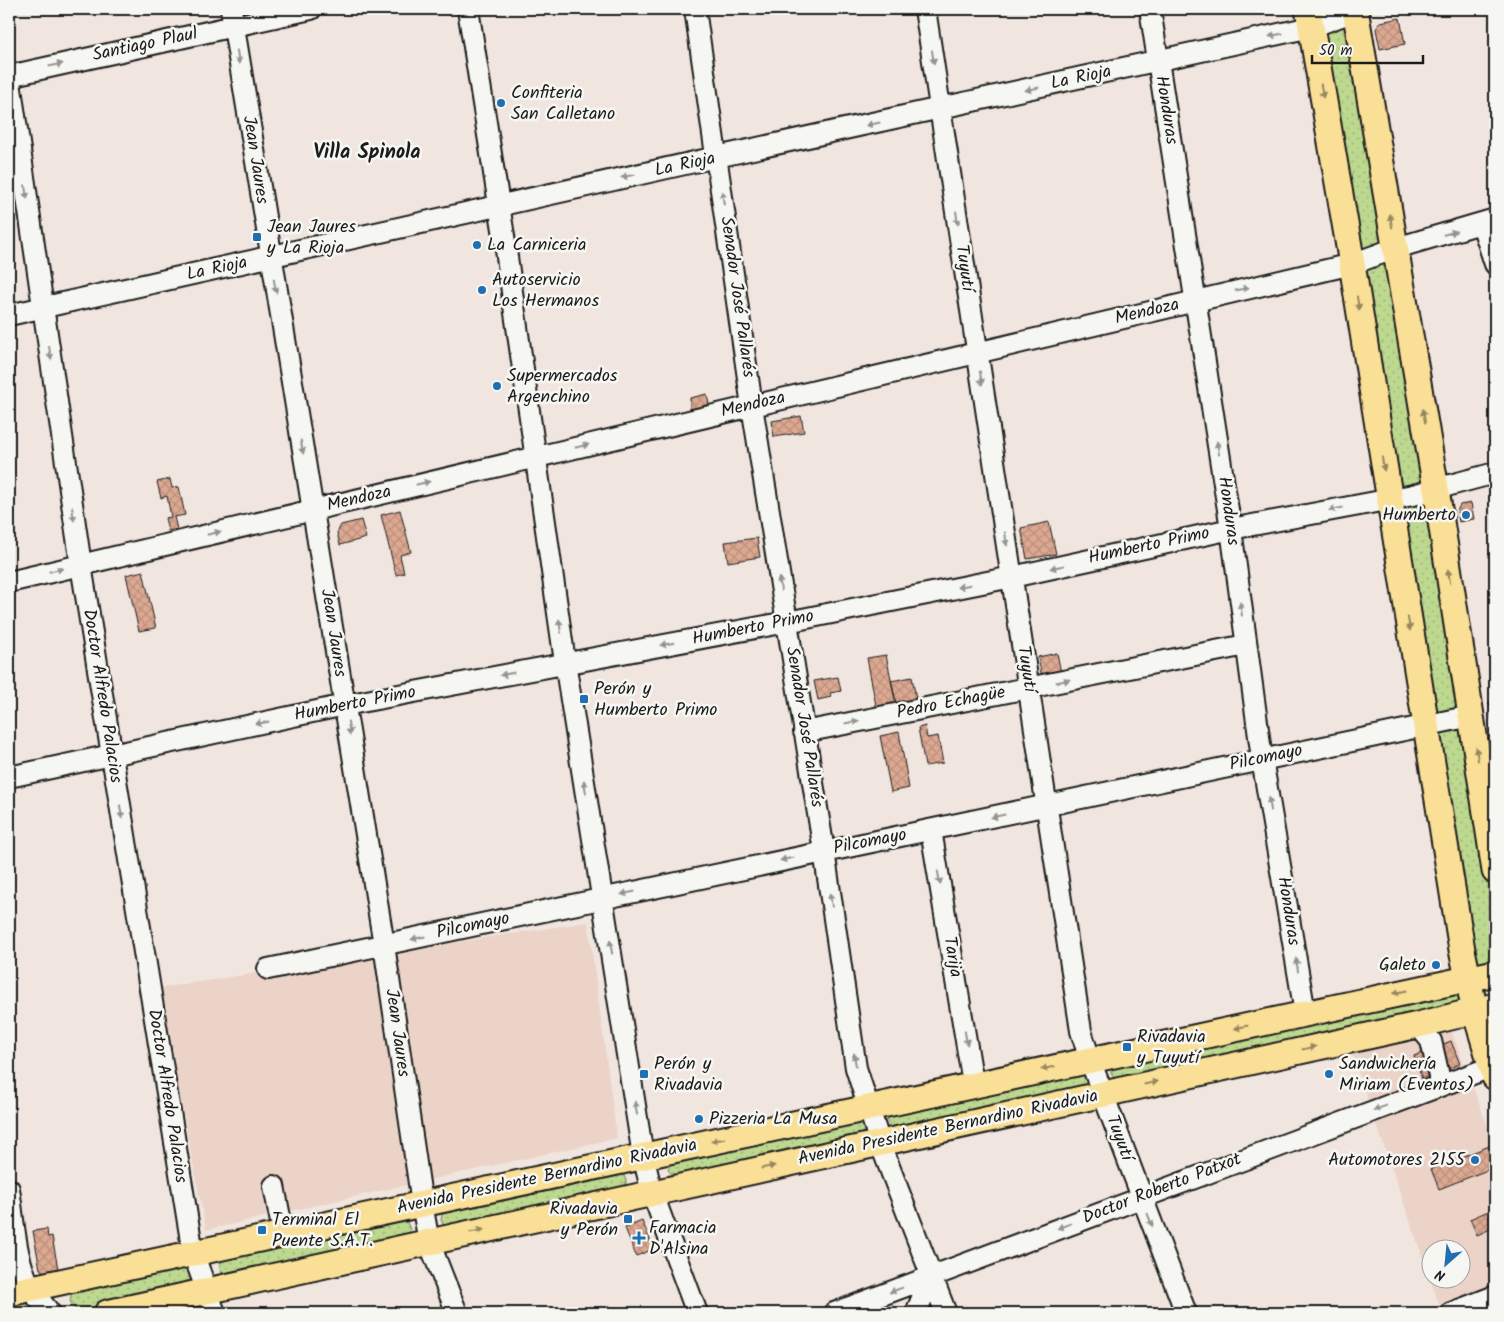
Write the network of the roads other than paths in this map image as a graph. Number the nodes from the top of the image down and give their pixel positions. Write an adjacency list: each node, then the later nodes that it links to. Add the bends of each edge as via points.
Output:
1 (311, 9): 7 (street, Santiago Plaul)
2 (468, 9): 13 (street)
3 (695, 9): 12 (street, Senador José Pallarés)
4 (925, 9): 11 (street, Tuyutí, one-way to 11)
5 (1150, 9): 9 (street, Honduras)
6 (1357, 9): 8 (street, La Rioja); 15 (main road, one-way to 6)
7 (232, 17): 10 (street, Santiago Plaul, one-way to 7); 16 (street, Jean Jaures, one-way to 16)
8 (1309, 18): 9 (street, La Rioja, one-way to 9); 17 (main road, one-way to 17)
9 (1159, 61): 11 (street, La Rioja, one-way to 11); 19 (street, Honduras)
10 (9, 75): 20 (street, Doctor Alfredo Palacios, one-way to 20)
11 (941, 108): 12 (street, La Rioja, one-way to 12); 22 (street, Tuyutí, one-way to 22)
12 (717, 158): 13 (street, La Rioja, one-way to 13); 23 (street, Senador José Pallarés, one-way to 12)
13 (498, 204): 16 (street, La Rioja); 24 (street)
14 (1489, 221): 15 (street, Mendoza, one-way to 14); 18 (street)
15 (1396, 248): 17 (street, Mendoza); 26 (main road, one-way to 15)
16 (270, 257): 20 (street, La Rioja); 28 (street, Jean Jaures, one-way to 28)
17 (1352, 264): 19 (street, Mendoza, one-way to 17); 27 (main road, one-way to 27)
18 (1495, 264)
19 (1195, 300): 22 (street, Mendoza); 29 (street, Honduras, one-way to 19)
20 (43, 307): 21 (street, La Rioja); 30 (street, Doctor Alfredo Palacios, one-way to 30)
21 (9, 314)
22 (977, 352): 23 (street, Mendoza); 31 (street, Tuyutí, one-way to 31)
23 (752, 406): 24 (street, Mendoza, one-way to 23); 33 (street, Senador José Pallarés, one-way to 23)
24 (535, 457): 28 (street, Mendoza, one-way to 24); 35 (street, one-way to 24)
25 (1495, 472): 26 (street, Humberto Primo)
26 (1436, 489): 27 (street, Humberto Primo); 38 (main road, one-way to 26)
27 (1388, 499): 29 (street, Humberto Primo, one-way to 29); 39 (main road, one-way to 39)
28 (313, 510): 30 (street, Mendoza, one-way to 28); 37 (street, Jean Jaures)
29 (1231, 529): 31 (street, Humberto Primo, one-way to 31); 34 (street, Honduras, one-way to 29)
30 (81, 565): 32 (street, Mendoza, one-way to 30); 41 (street, Doctor Alfredo Palacios)
31 (1012, 577): 33 (street, Humberto Primo, one-way to 33); 36 (street, Tuyutí)
32 (9, 582)
33 (786, 622): 35 (street, Humberto Primo, one-way to 35); 40 (street, Senador José Pallarés)
34 (1246, 645): 36 (street, Pedro Echagüe, one-way to 34); 42 (street, Honduras)
35 (565, 662): 37 (street, Humberto Primo, one-way to 37); 48 (street, one-way to 35)
36 (1028, 688): 40 (street, Pedro Echagüe, one-way to 36); 44 (street, Tuyutí)
37 (345, 705): 41 (street, Humberto Primo, one-way to 41); 49 (street, Jean Jaures, one-way to 49)
38 (1471, 716): 39 (street, Pilcomayo); 47 (main road, one-way to 38)
39 (1426, 725): 42 (street, Pilcomayo); 52 (main road)
40 (804, 732): 46 (street, Senador José Pallarés)
41 (111, 755): 43 (street, Humberto Primo); 71 (street, Doctor Alfredo Palacios, one-way to 71)
42 (1262, 759): 44 (street, Pilcomayo); 54 (street, Honduras, one-way to 42)
43 (9, 777)
44 (1046, 806): 45 (street, Pilcomayo, one-way to 45); 56 (street, Tuyutí, via 1081,1031)
45 (931, 830): 46 (street, Pilcomayo); 58 (street, Tarija, one-way to 58)
46 (824, 851): 48 (street, Pilcomayo, one-way to 48); 61 (street, Senador José Pallarés, one-way to 46, via 856,1068)
47 (1495, 871)
48 (603, 898): 49 (street, Pilcomayo, one-way to 49); 63 (street, one-way to 48)
49 (384, 945): 50 (street, Pilcomayo); 68 (street, Jean Jaures)
50 (268, 969)
51 (1495, 973): 52 (main road, Avenida Presidente Bernardino Rivadavia)
52 (1468, 978): 53 (main road); 54 (main road, Avenida Presidente Bernardino Rivadavia, one-way to 54)
53 (1485, 1008): 55 (main road, Avenida Presidente Bernardino Rivadavia); 57 (main road)
54 (1304, 1013): 56 (main road, Avenida Presidente Bernardino Rivadavia, one-way to 56)
55 (1418, 1025): 59 (street, via 1430,1041); 60 (main road, Avenida Presidente Bernardino Rivadavia, one-way to 55)
56 (1090, 1060): 58 (main road, Avenida Presidente Bernardino Rivadavia, one-way to 58); 60 (street, Tuyutí)
57 (1493, 1072): 59 (street, Doctor Roberto Patxot)
58 (974, 1084): 61 (main road, Avenida Presidente Bernardino Rivadavia)
59 (1441, 1085): 67 (street, Doctor Roberto Patxot, one-way to 67)
60 (1103, 1093): 62 (main road, Avenida Presidente Bernardino Rivadavia); 67 (street, Tuyutí)
61 (867, 1107): 62 (street, Senador José Pallarés); 63 (main road, Avenida Presidente Bernardino Rivadavia, one-way to 63)
62 (880, 1143): 66 (main road, Avenida Presidente Bernardino Rivadavia, one-way to 62); 72 (street, Senador José Pallarés)
63 (643, 1156): 66 (street); 68 (main road, Avenida Presidente Bernardino Rivadavia)
64 (274, 1186): 69 (street)
65 (9, 1189): 73 (street, via 19,1254)
66 (652, 1192): 70 (main road, Avenida Presidente Bernardino Rivadavia, one-way to 66); 79 (street)
67 (1141, 1197): 72 (street, Doctor Roberto Patxot, one-way to 72); 83 (street, Tuyutí, one-way to 83)
68 (422, 1204): 69 (main road, Avenida Presidente Bernardino Rivadavia); 70 (street, Jean Jaures)
69 (283, 1233): 71 (main road, Avenida Presidente Bernardino Rivadavia)
70 (429, 1242): 75 (main road, Avenida Presidente Bernardino Rivadavia); 78 (street, Jean Jaures)
71 (193, 1252): 73 (main road, Avenida Presidente Bernardino Rivadavia); 75 (street, Doctor Alfredo Palacios)
72 (931, 1276): 80 (street, Doctor Roberto Patxot, one-way to 80); 81 (street); 82 (street, Senador José Pallarés)
73 (20, 1290): 76 (street)
74 (1495, 1296): 84 (street)
75 (211, 1302): 77 (main road, Avenida Presidente Bernardino Rivadavia)
76 (50, 1313)
77 (107, 1313)
78 (457, 1313)
79 (697, 1313)
80 (834, 1313)
81 (916, 1313)
82 (946, 1313)
83 (1186, 1313)
84 (1451, 1313)

